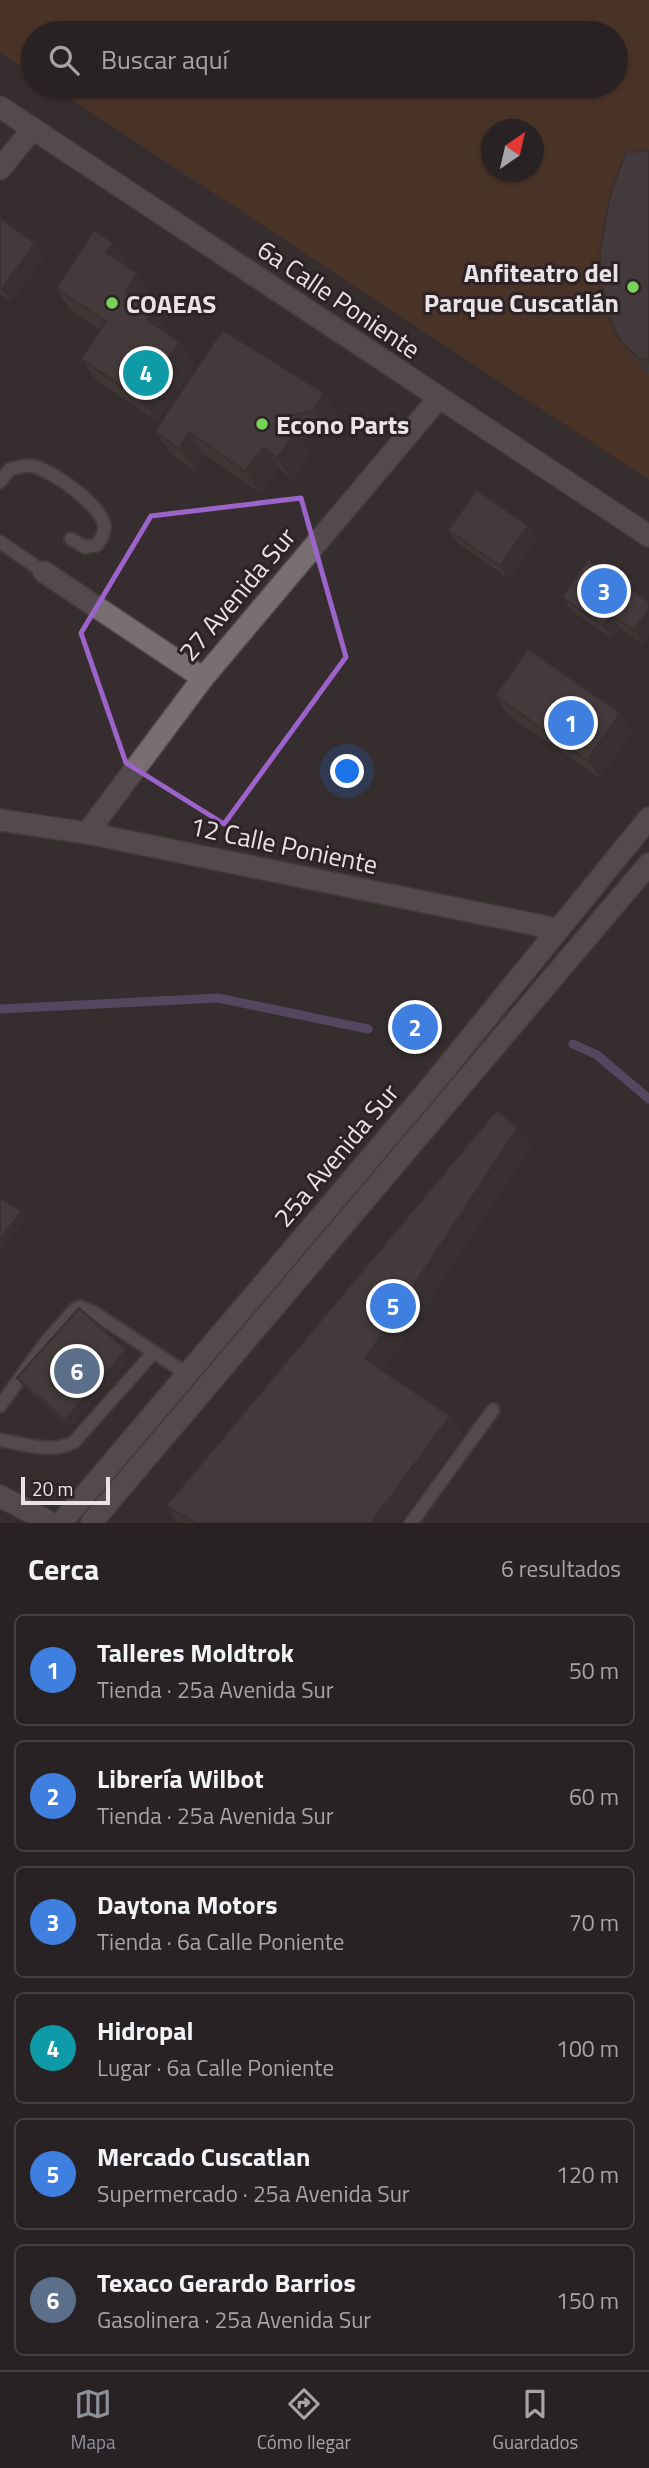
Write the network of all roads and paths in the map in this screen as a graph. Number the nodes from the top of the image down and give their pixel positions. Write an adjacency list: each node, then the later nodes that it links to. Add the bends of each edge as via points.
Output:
1 (0, 107): 2 (street, 6a Calle Poniente)
2 (33, 128): 3 (street); 4 (street, 6a Calle Poniente)
3 (0, 169)
4 (438, 398): 6 (street, 6a Calle Poniente); 10 (street, 27 Avenida Sur)
5 (0, 482): 7 (lane, via 10,469 32,466 83,495 104,523 104,535 97,545 85,547)
6 (649, 536)
7 (71, 539)
8 (0, 542): 9 (lane)
9 (44, 572): 10 (street)
10 (203, 678): 13 (street, 27 Avenida Sur)
11 (649, 818): 15 (street, 25a Avenida Sur)
12 (0, 820): 13 (street, 12 Calle Poniente)
13 (87, 833): 15 (street, 12 Calle Poniente)
14 (649, 864): 24 (street, 25a Avenida Sur)
15 (557, 929): 17 (street, 25a Avenida Sur, via 428,1090)
16 (154, 1352): 17 (lane); 18 (lane, via 80,1307 45,1343); 20 (lane, via 74,1442 50,1449)
17 (187, 1374): 23 (street, 25a Avenida Sur)
18 (0, 1406)
19 (493, 1410): 25 (lane)
20 (0, 1440)
21 (0, 1496): 22 (street)
22 (51, 1523)
23 (61, 1523)
24 (91, 1523)
25 (411, 1523)

